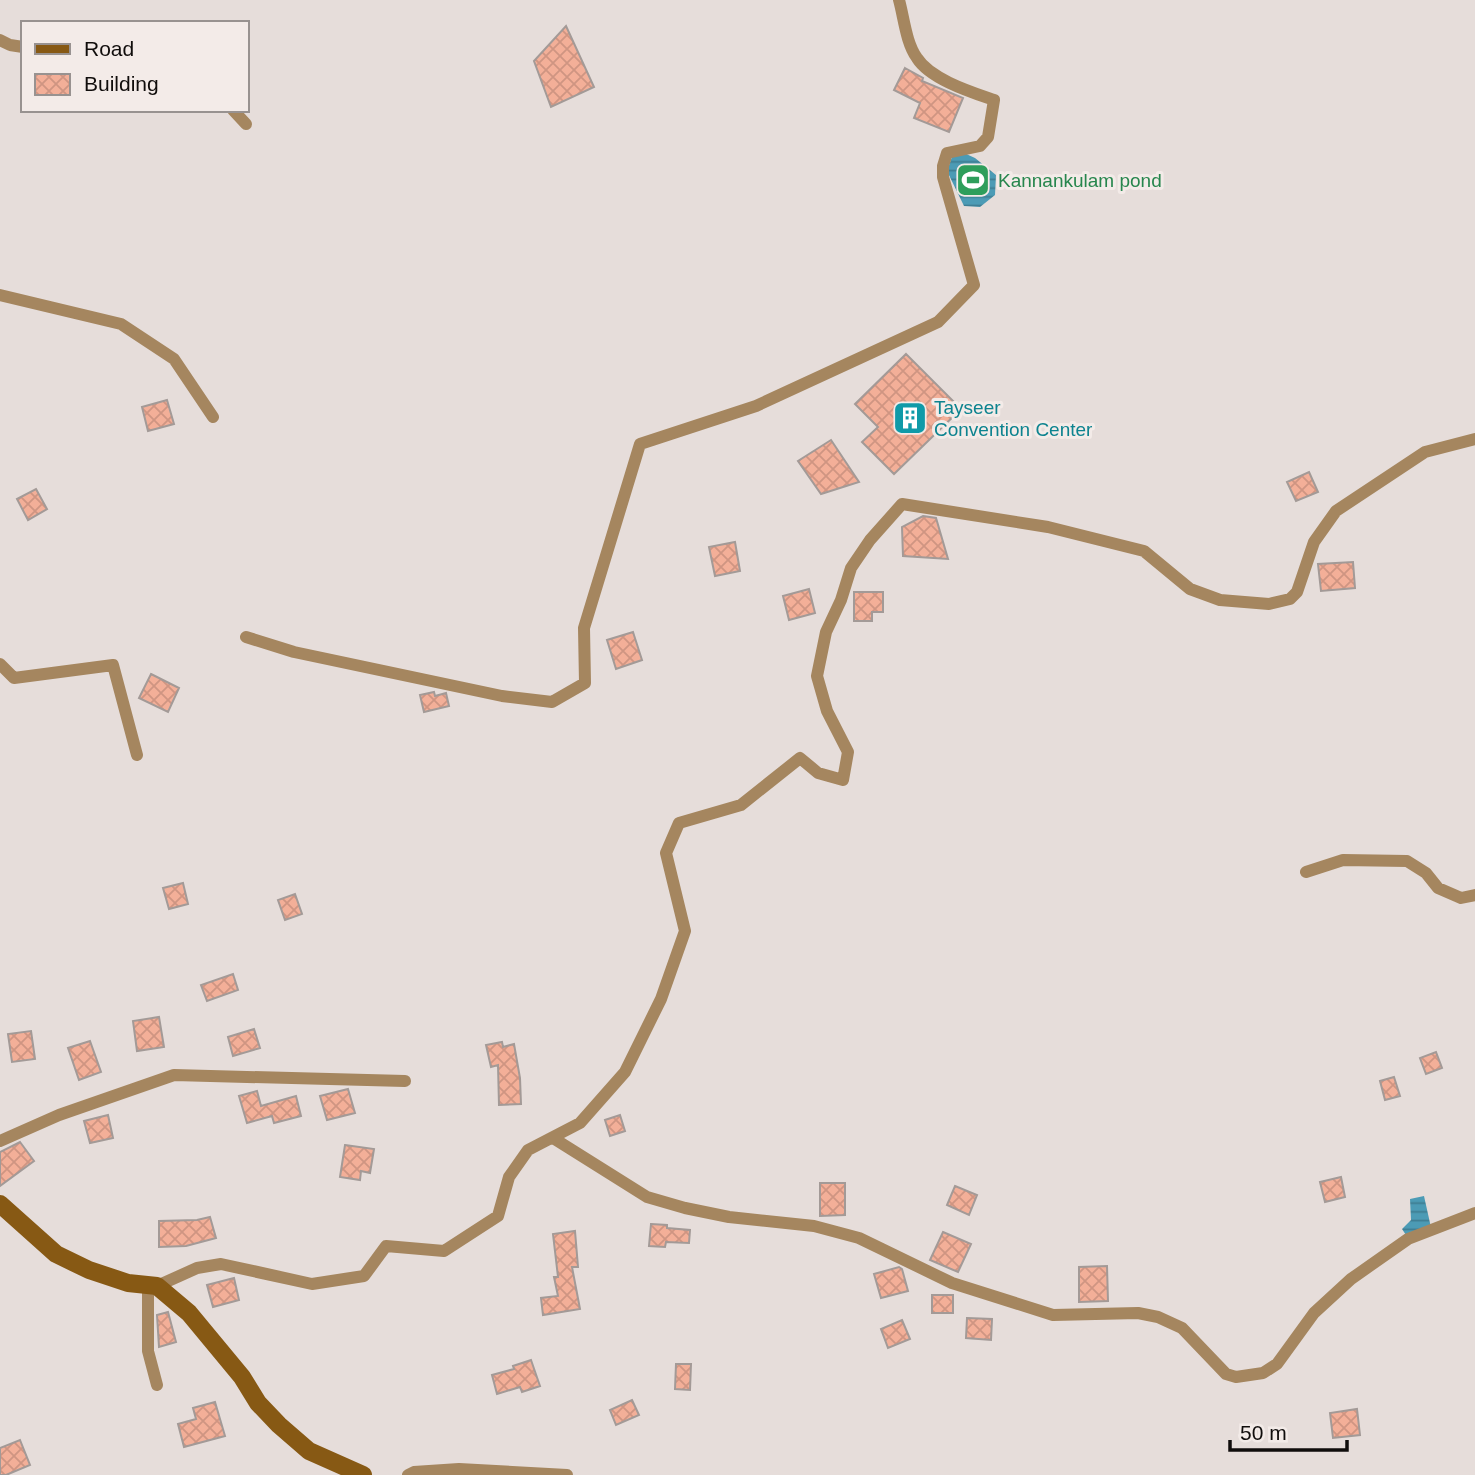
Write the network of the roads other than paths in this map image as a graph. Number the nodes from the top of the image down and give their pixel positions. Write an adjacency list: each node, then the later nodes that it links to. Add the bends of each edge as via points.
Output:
1 (899, 0): 9 (street, via 918,61 968,92 994,100 988,137 980,146 947,153 943,166 974,285 938,322 756,406 640,444 584,628 585,683 552,702 502,696 294,652)
2 (0, 40): 3 (street)
3 (21, 47)
4 (235, 112): 5 (street)
5 (246, 124)
6 (0, 295): 7 (street, via 121,324 174,359)
7 (214, 417)
8 (1475, 439): 15 (street, via 1425,452 1336,510 1314,542 1297,592 1290,599 1269,604 1220,600 1191,589 1144,551 1048,527 902,504 852,568 826,632 817,676 827,711 848,752 844,780 818,773 800,758 741,805 679,822 666,853 685,931 661,999 625,1072 580,1123)
9 (246, 636)
10 (0, 664): 11 (street, via 14,678 113,665)
11 (137, 755)
12 (1306, 872): 13 (street, via 1343,860 1407,861 1438,888 1461,898)
13 (1475, 895)
14 (405, 1081): 16 (street, via 174,1075 59,1115)
15 (553, 1138): 18 (street, via 647,1197 729,1217 814,1226 859,1238 951,1283 1053,1315 1138,1313 1158,1317 1182,1328 1226,1374 1237,1377 1262,1373 1277,1364 1314,1313 1351,1279 1408,1239); 19 (street, via 527,1150 509,1177 498,1216 444,1251 386,1247 365,1276 312,1284 221,1264 197,1268)
16 (0, 1142)
17 (0, 1204): 19 (main road, via 56,1254 128,1283)
18 (1475, 1213)
19 (153, 1286): 20 (street, via 148,1351); 21 (main road, via 190,1312 279,1425 309,1451)
20 (157, 1385)
21 (363, 1475)
22 (408, 1475): 23 (street, via 459,1469)
23 (567, 1475)

